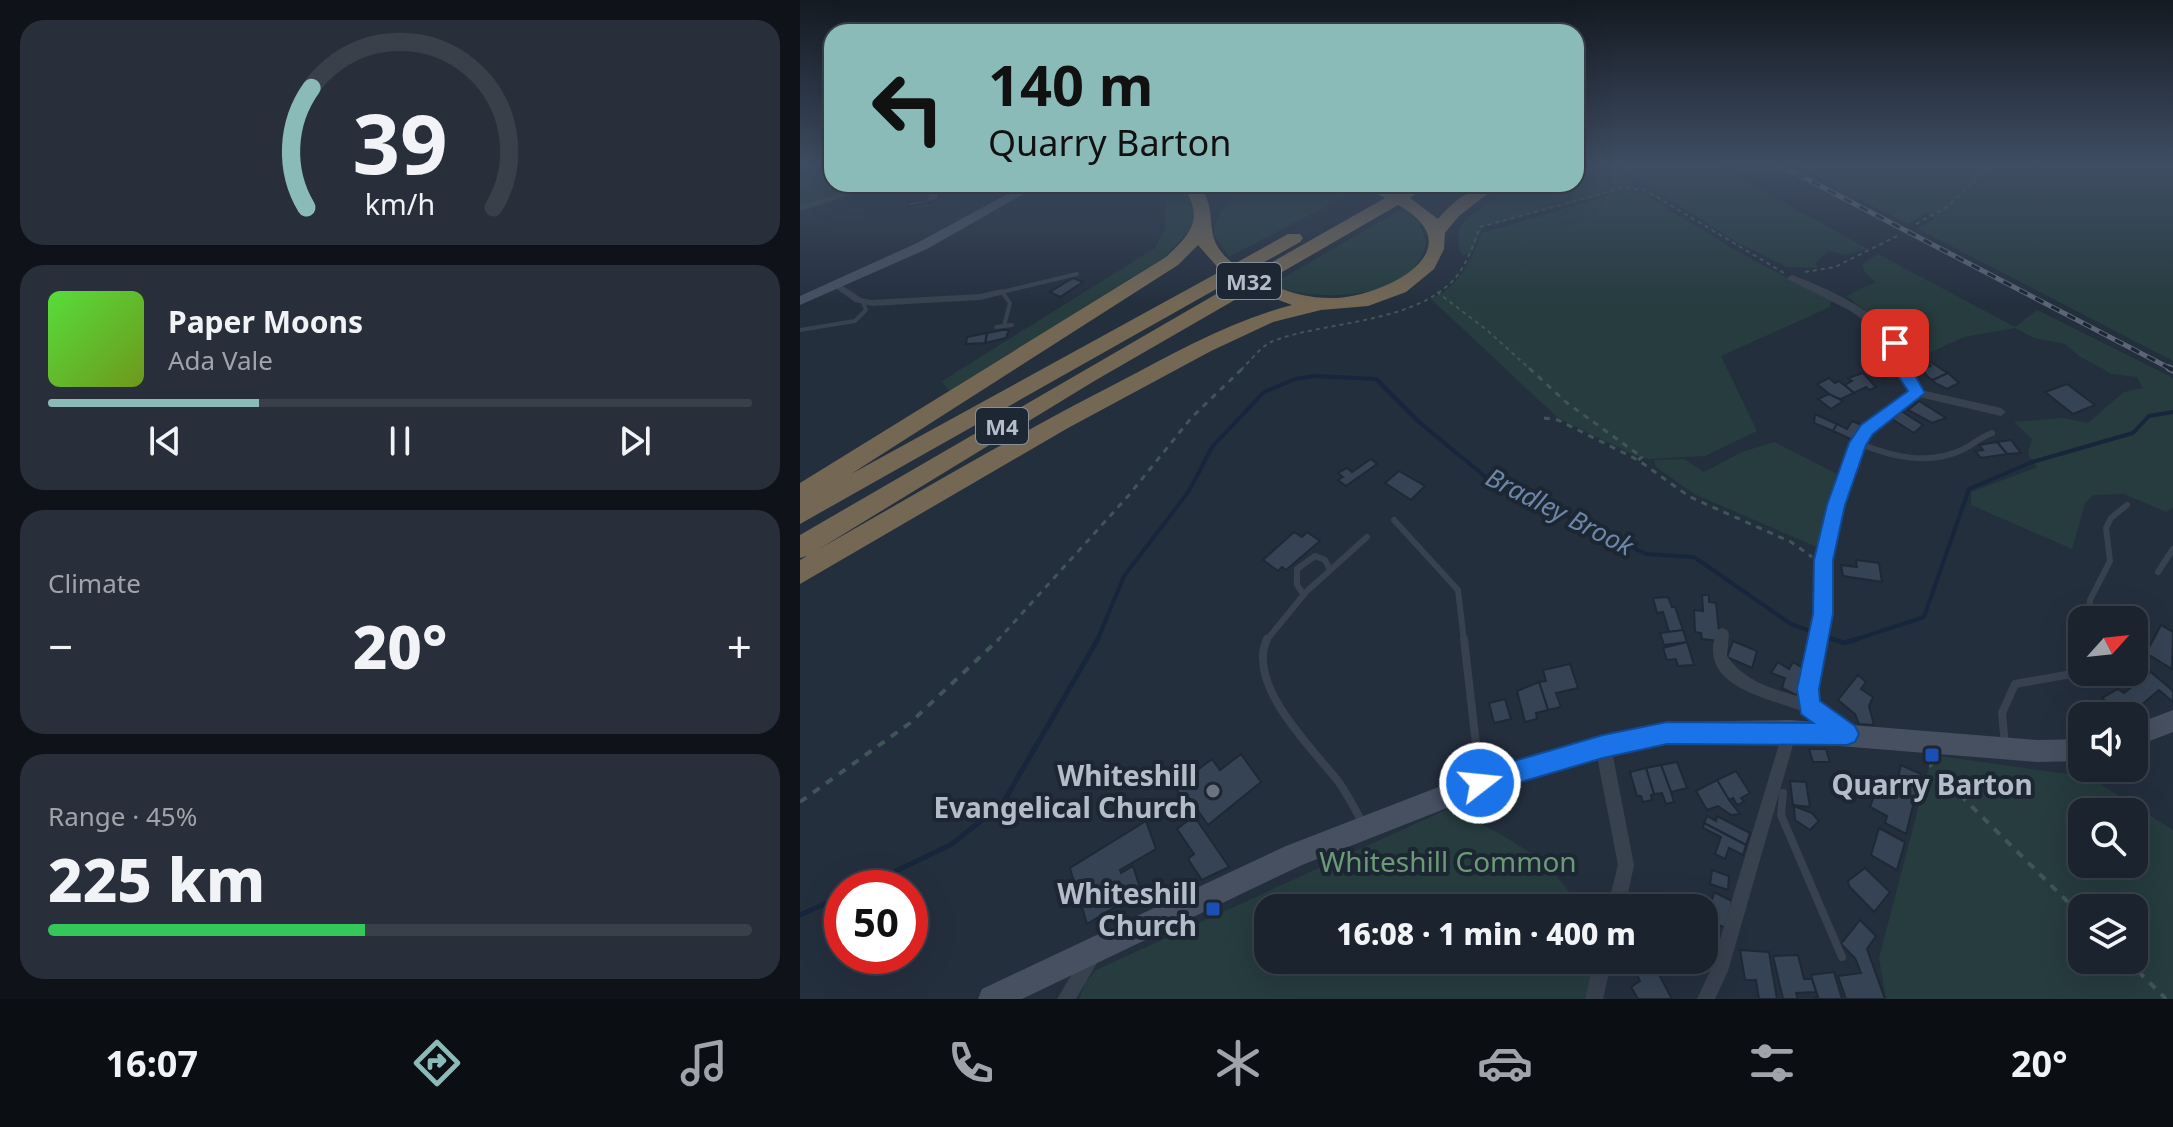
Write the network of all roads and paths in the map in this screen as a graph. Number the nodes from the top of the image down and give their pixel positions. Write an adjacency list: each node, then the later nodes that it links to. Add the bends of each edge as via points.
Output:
1 (985, 212): 16 (main road)
2 (1202, 212): 10 (highway, M32)
3 (1357, 212): 21 (highway, M4)
4 (1418, 212): 12 (highway)
5 (1454, 212): 12 (highway)
6 (1536, 212): 11 (path)
7 (1681, 212): 15 (path)
8 (1939, 212): 9 (path)
9 (1916, 224)
10 (1201, 226): 24 (highway, M32, via 1203,241 1219,262 1265,291); 36 (highway, M4, via 1182,252 1153,274)
11 (1480, 227)
12 (1436, 232): 24 (highway, M32, via 1433,256 1414,279 1370,299)
13 (1897, 236): 15 (path, via 1835,267)
14 (1077, 274): 17 (lane)
15 (1792, 278): 30 (street, via 1859,312 1895,343)
16 (837, 285): 19 (main road); 22 (street)
17 (1002, 292): 22 (street); 23 (lane)
18 (1436, 292): 35 (path, via 1567,403 1642,457)
19 (800, 301)
20 (1018, 301): 23 (lane)
21 (1198, 301): 38 (highway, M4); 41 (highway, M4)
22 (863, 302): 28 (lane, via 866,310 855,321)
23 (1010, 303): 26 (lane)
24 (1321, 304): 46 (highway, M4, via 1266,318 1204,346 1060,422)
25 (1012, 325): 26 (lane)
26 (1004, 326): 27 (lane)
27 (996, 327)
28 (800, 330)
29 (1270, 342): 62 (path, via 1192,417 1004,634 910,723)
30 (1917, 393): 31 (street); 34 (street, via 1867,429)
31 (2001, 412)
32 (1544, 418): 35 (path)
33 (1992, 433): 34 (lane, via 1961,451 1922,460 1904,460)
34 (1858, 443): 43 (street, via 1836,505)
35 (1638, 460): 43 (path, via 1690,497 1791,542)
36 (800, 495)
37 (2127, 505): 48 (lane, via 2108,523 2110,560 2091,590)
38 (800, 514)
39 (1394, 520): 60 (lane, via 1458,590)
40 (1367, 537): 44 (lane)
41 (800, 548)
42 (2173, 549): 45 (lane)
43 (1823, 567): 51 (street, via 1823,614)
44 (1330, 570): 47 (lane); 47 (lane, via 1315,556 1297,569 1297,585)
45 (2158, 572)
46 (800, 573)
47 (1304, 595): 64 (lane, via 1268,636 1261,653 1264,677 1349,797)
48 (2090, 606)
49 (1722, 634): 51 (street, via 1719,656 1727,669 1783,700)
50 (2068, 675): 57 (lane, via 2015,684 2004,700 1999,729)
51 (1809, 706): 55 (street)
52 (2173, 721): 54 (main road)
53 (1790, 731): 55 (main road); 56 (main road, via 1667,733); 63 (street)
54 (2148, 731)
55 (1847, 734): 57 (main road)
56 (1603, 746): 60 (main road); 65 (street, via 1626,865)
57 (2007, 748): 58 (main road)
58 (2068, 750)
59 (1932, 755): 66 (path, via 1931,766)
60 (1480, 783): 64 (main road)
61 (1783, 793): 63 (lane)
62 (800, 802)
63 (1774, 811): 68 (lane); 74 (street)
64 (1364, 828): 67 (main road, via 1306,846)
65 (1619, 894)
66 (2068, 902)
67 (1097, 948): 71 (main road); 72 (street)
68 (1842, 957)
69 (1600, 974): 73 (street)
70 (2141, 974): 75 (path)
71 (992, 999)
72 (1066, 999)
73 (1594, 999)
74 (1706, 999)
75 (2166, 999)

